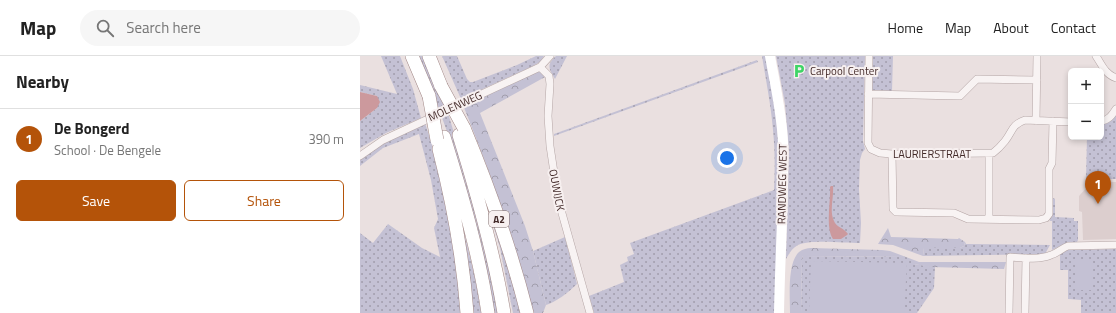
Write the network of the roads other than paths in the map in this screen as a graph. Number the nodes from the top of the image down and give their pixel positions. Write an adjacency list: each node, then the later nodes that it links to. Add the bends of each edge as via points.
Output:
1 (412, 56): 18 (highway, bridge, via 428,94)
2 (428, 56): 17 (highway, A2, bridge)
3 (550, 56): 8 (street, MOLENWEG)
4 (770, 56): 30 (street, RANDWEG WEST, via 783,142)
5 (869, 56): 11 (street, LAURIERSTRAAT)
6 (1037, 56): 10 (street)
7 (1096, 56): 9 (street, via 1106,72)
8 (540, 67): 21 (street, MOLENWEG, via 382,140); 29 (street, OUWIJCK, via 549,76 550,146 558,199)
9 (1116, 78)
10 (1038, 80): 11 (street, via 976,79 960,96); 14 (street)
11 (868, 94): 19 (street, LAURIERSTRAAT, via 868,143 871,149)
12 (1116, 109): 13 (street)
13 (1104, 120)
14 (1036, 121): 15 (street); 20 (street, via 1019,122 1001,146 993,154)
15 (1053, 121): 16 (street); 22 (street, via 1052,163 1049,169 1046,218)
16 (1068, 122)
17 (461, 129): 27 (highway, A2); 28 (highway, A2, via 482,172 498,214)
18 (440, 138): 25 (highway, via 457,226); 26 (highway, via 463,199)
19 (892, 154): 20 (street, LAURIERSTRAAT); 22 (street, via 892,209 896,212 954,213 968,218)
20 (989, 154): 22 (street)
21 (360, 156)
22 (989, 219)
23 (1116, 246): 24 (street, via 1068,246 1052,255)
24 (1026, 258): 31 (street, via 1010,257); 32 (street)
25 (467, 313)
26 (488, 313)
27 (504, 313)
28 (527, 313)
29 (590, 313)
30 (779, 313)
31 (1009, 313)
32 (1025, 313)

